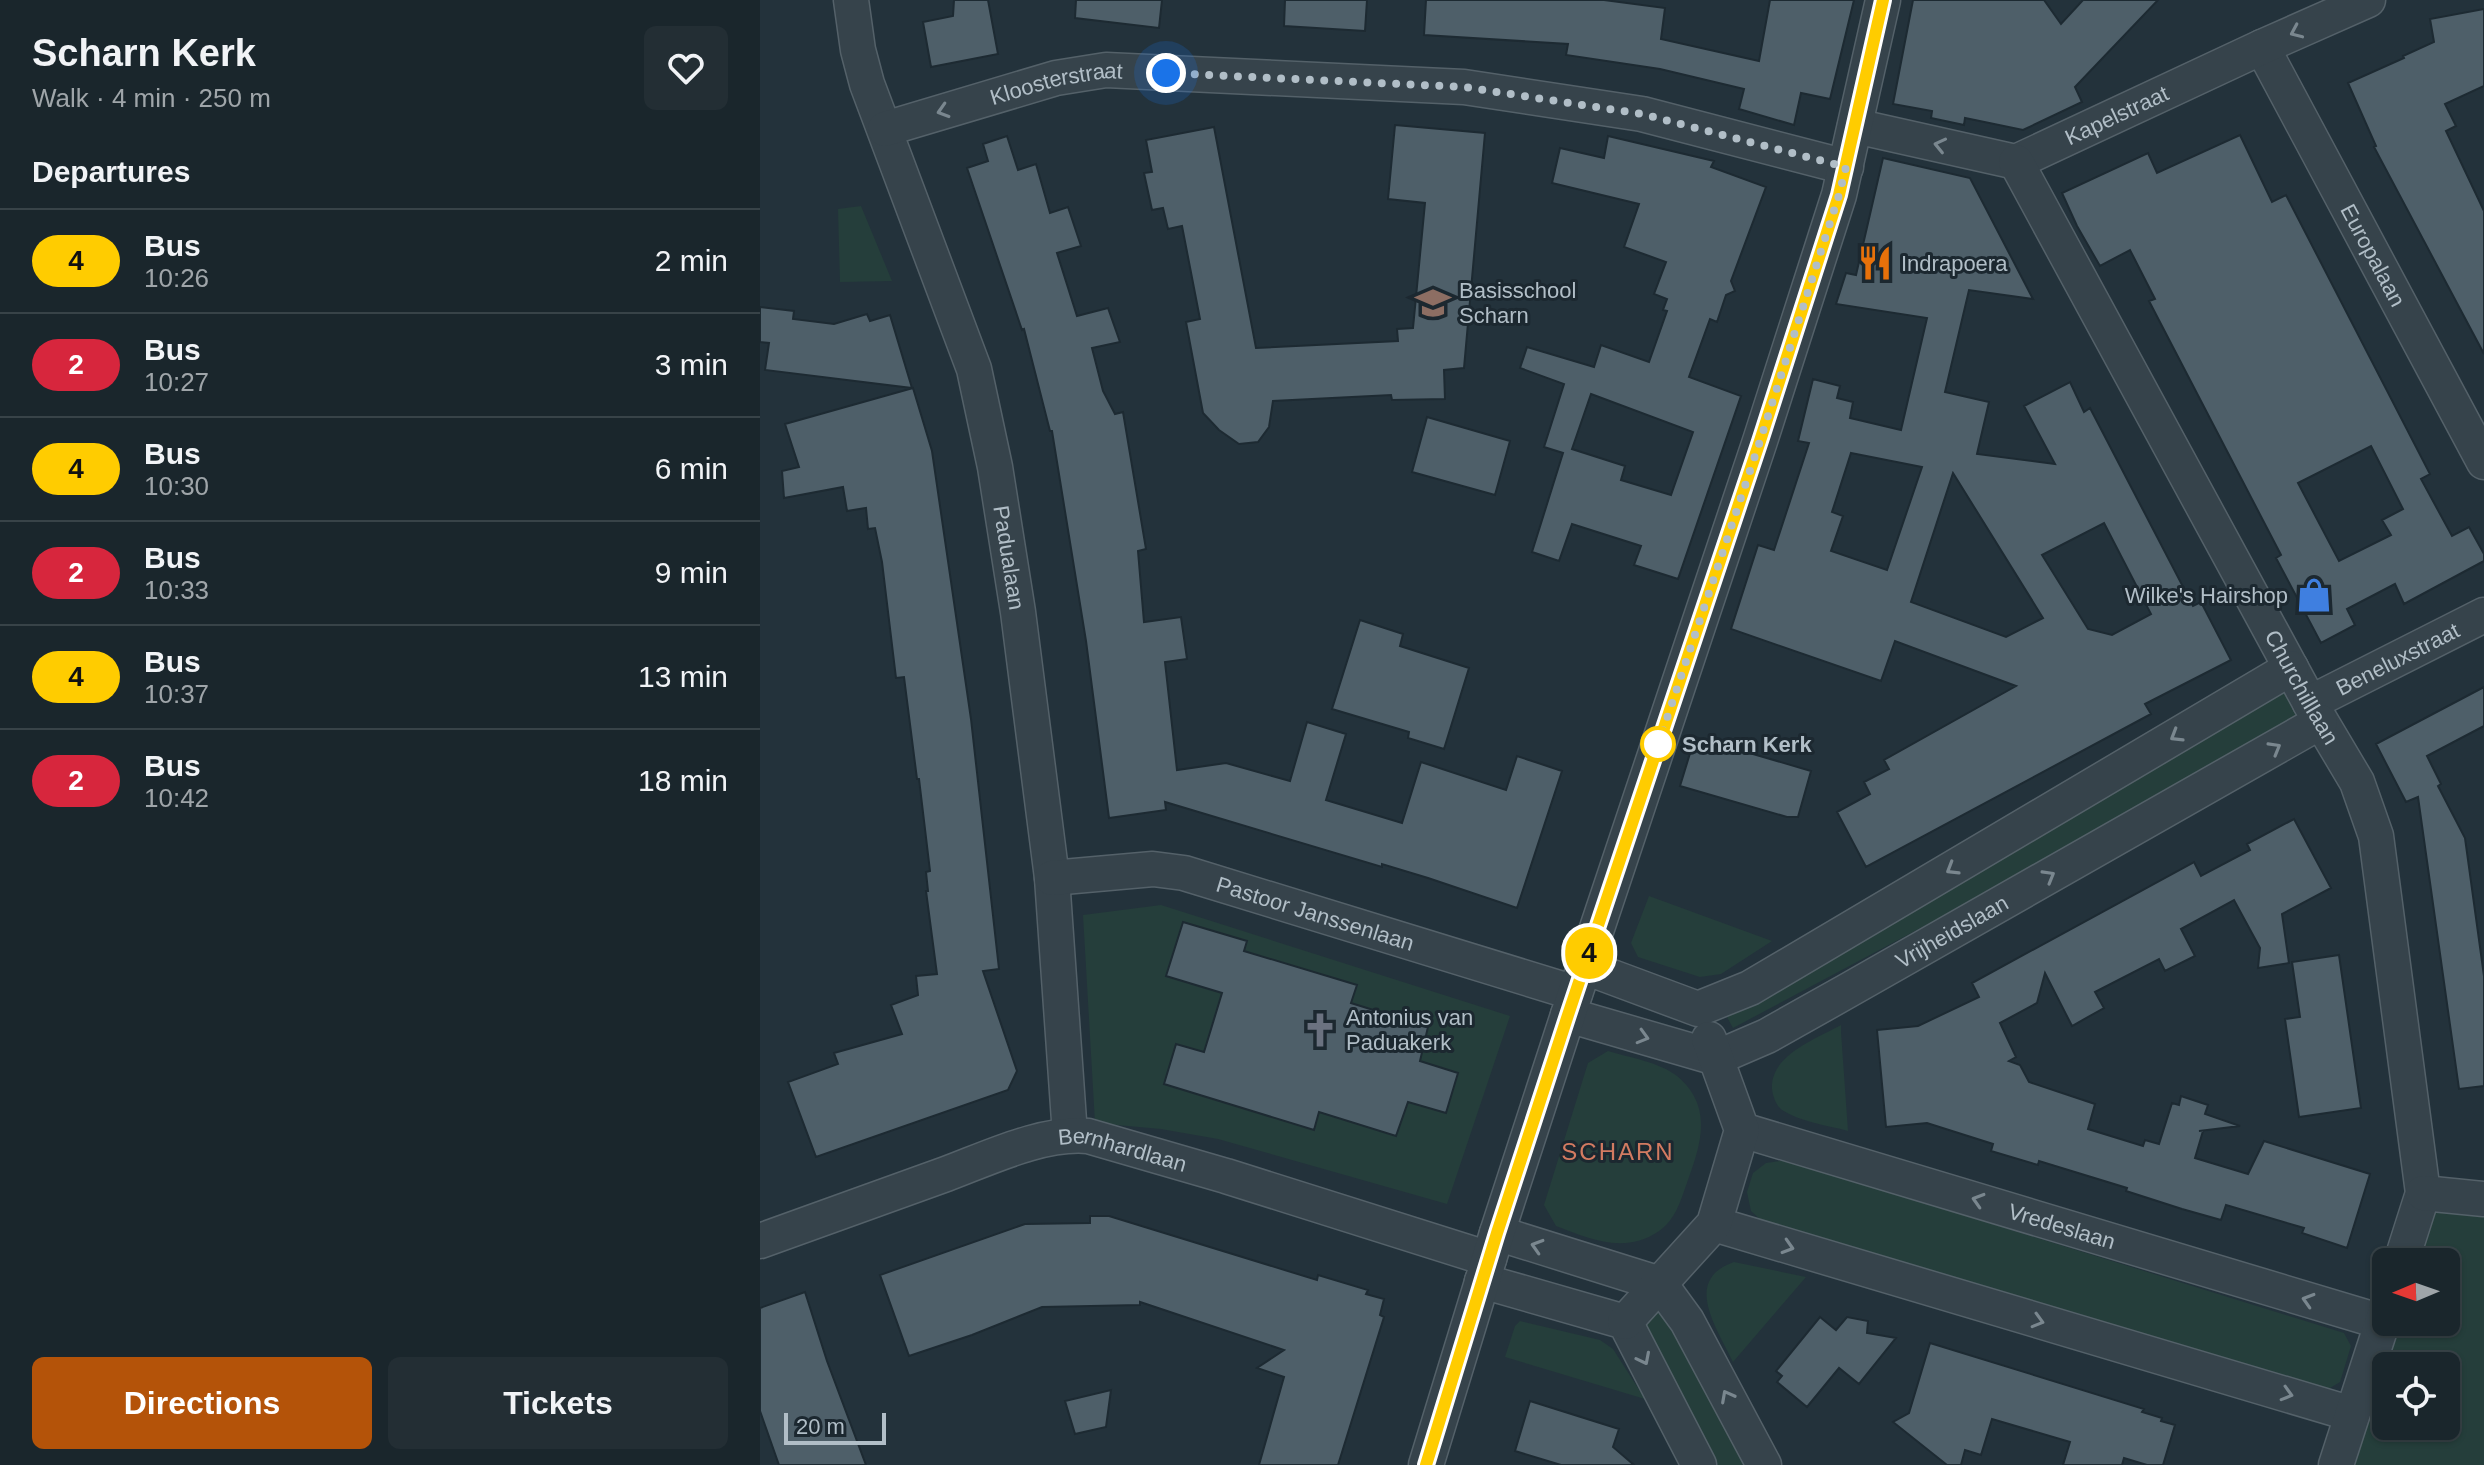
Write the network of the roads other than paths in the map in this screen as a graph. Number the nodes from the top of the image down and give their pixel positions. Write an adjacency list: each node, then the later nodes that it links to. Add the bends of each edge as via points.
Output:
1 (851, 0): 6 (street, Padualaan, via 867,84)
2 (1883, 0): 5 (street)
3 (2368, 0): 4 (street, Kapelstraat, one-way to 4)
4 (2262, 47): 7 (street, Kapelstraat); 9 (street, Europalaan)
5 (1855, 126): 7 (street, one-way to 5); 8 (street)
6 (885, 129): 8 (street, Kloosterstraat, one-way to 6, via 1642,114 1464,87 1106,70 1056,78); 13 (street, Padualaan, via 974,369 1018,612)
7 (2016, 162): 11 (street, Churchilllaan)
8 (1846, 167): 14 (street)
9 (2484, 462)
10 (2484, 615): 12 (street, Beneluxstraat)
11 (2291, 668): 12 (street, Churchilllaan); 15 (street, one-way to 15, via 1750,988)
12 (2315, 713): 16 (street, Vrijheidslaan, one-way to 12, via 1807,1014); 19 (street, Churchilllaan, via 2357,782 2376,836)
13 (1052, 878): 14 (street, Pastoor Janssenlaan, via 1153,869 1184,873); 18 (street, Padualaan)
14 (1576, 992): 15 (street); 16 (street, one-way to 16); 24 (street)
15 (1698, 1009): 16 (street)
16 (1716, 1058): 17 (street)
17 (1742, 1130): 21 (street); 26 (street, Vredeslaan, one-way to 17)
18 (1070, 1135): 22 (street, Bernhardlaan, via 989,1158); 24 (street, Bernhardlaan, via 1226,1176)
19 (2423, 1193): 20 (street); 23 (street, Churchilllaan)
20 (2484, 1199)
21 (1714, 1224): 25 (street); 29 (street, one-way to 29)
22 (760, 1241)
23 (2405, 1248)
24 (1489, 1258): 25 (street, one-way to 24); 27 (street); 30 (street)
25 (1660, 1284): 27 (street); 32 (street, one-way to 25, via 1687,1321)
26 (2372, 1313)
27 (1625, 1322): 31 (street, one-way to 31)
28 (2377, 1336): 29 (street)
29 (2352, 1414): 33 (street)
30 (1426, 1465)
31 (1699, 1465)
32 (1764, 1465)
33 (2336, 1465)

